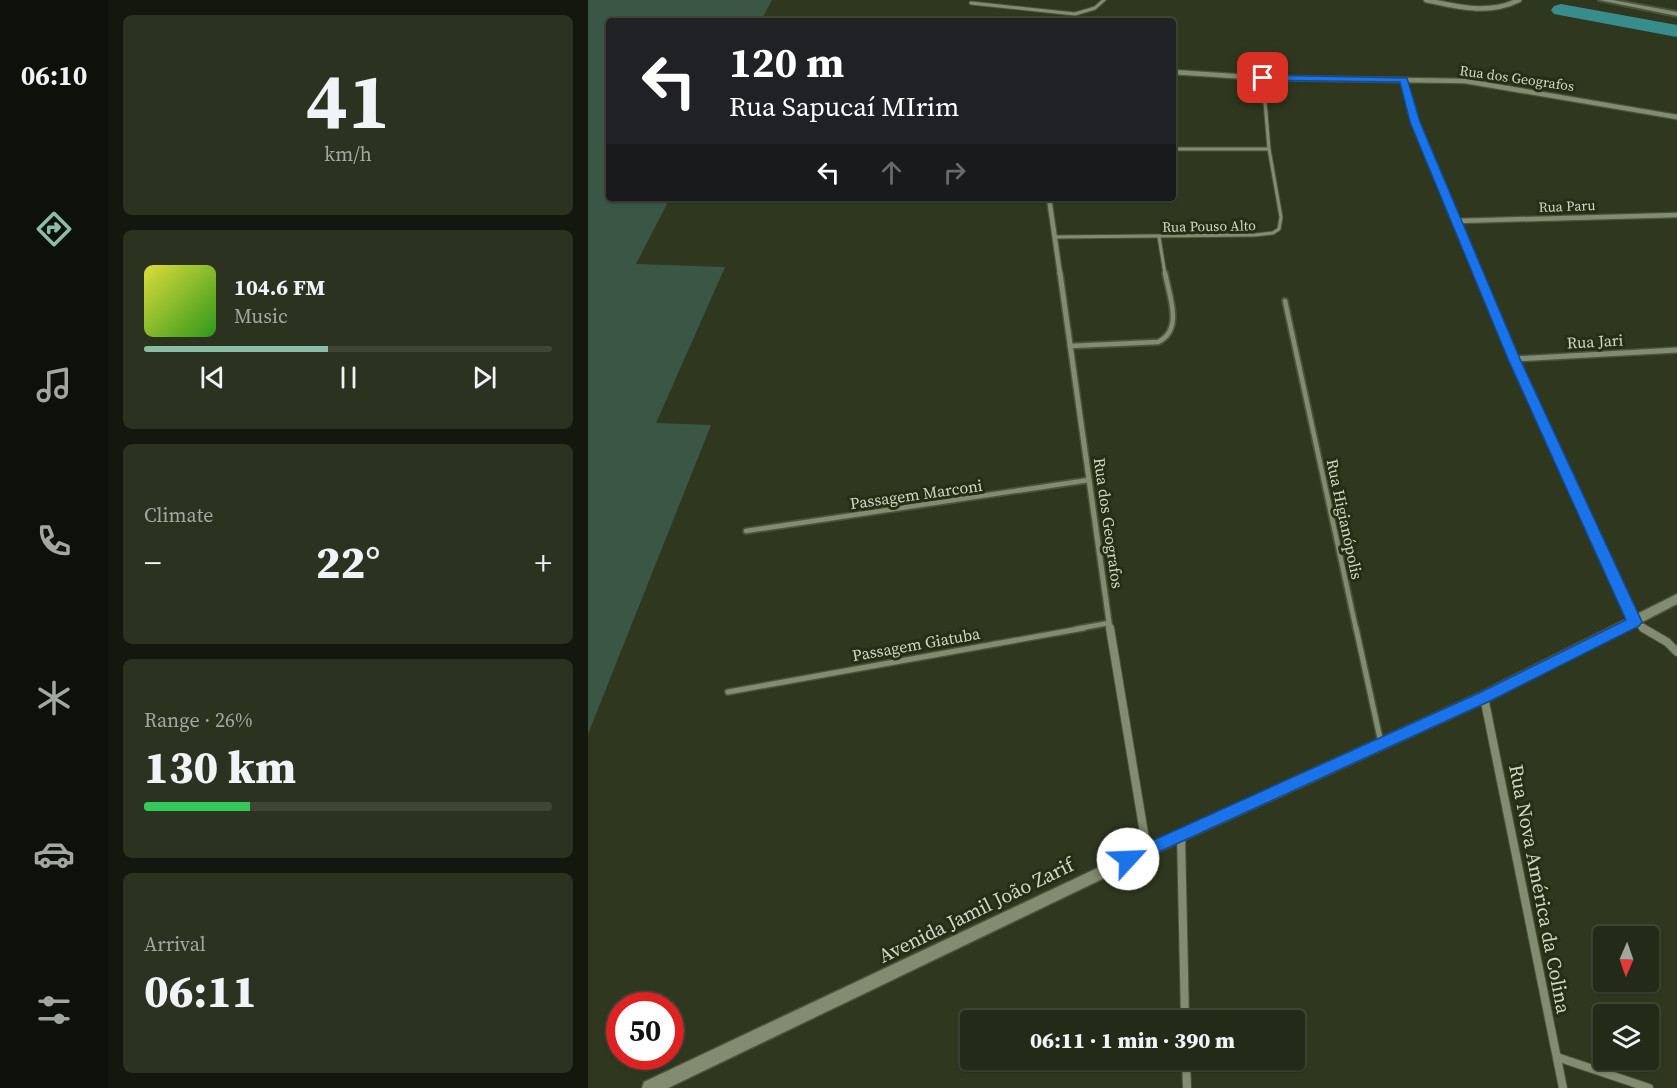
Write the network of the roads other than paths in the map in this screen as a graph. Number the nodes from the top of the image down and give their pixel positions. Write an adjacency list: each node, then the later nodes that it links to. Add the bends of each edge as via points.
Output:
1 (1104, 0): 5 (lane, via 1095,8 1075,14)
2 (1426, 0): 3 (street, via 1493,9)
3 (1519, 0)
4 (1602, 0): 6 (street)
5 (971, 3)
6 (1677, 14)
7 (1176, 72): 8 (street, Rua dos Geografos)
8 (1263, 78): 9 (street, Rua dos Geografos); 12 (lane, Rua Pouso Alto)
9 (1404, 80): 10 (street, Rua dos Geografos, via 1487,83); 15 (street, via 1415,122)
10 (1677, 117)
11 (1176, 149): 12 (lane)
12 (1269, 149): 17 (lane, Rua Pouso Alto, via 1281,217 1279,229 1255,236)
13 (1049, 201): 16 (street, Rua dos Geografos)
14 (1677, 214): 15 (street, Rua Paru)
15 (1457, 221): 21 (street)
16 (1055, 237): 17 (lane, Rua Pouso Alto); 19 (street, Rua dos Geografos)
17 (1159, 237): 19 (lane, via 1173,320 1170,336 1158,342)
18 (1285, 301): 30 (lane, Rua Higianópolis)
19 (1070, 346): 22 (street, Rua dos Geografos)
20 (1677, 350): 21 (street, Rua Jari)
21 (1514, 359): 25 (street)
22 (1089, 480): 23 (lane, Passagem Marconi); 26 (street, Rua dos Geografos)
23 (746, 531)
24 (1677, 599): 25 (main road, Avenida Jamil João Zarif)
25 (1634, 622): 27 (street); 29 (main road, Avenida Jamil João Zarif)
26 (1109, 623): 28 (lane, Passagem Giatuba); 32 (street, Rua dos Geografos)
27 (1677, 652)
28 (728, 692)
29 (1484, 697): 30 (main road, Avenida Jamil João Zarif); 34 (street, Rua Nova América da Colina)
30 (1381, 743): 31 (main road, Avenida Jamil João Zarif)
31 (1181, 835): 32 (main road, Avenida Jamil João Zarif); 33 (street)
32 (1147, 851): 36 (main road, Avenida Jamil João Zarif)
33 (1185, 1010)
34 (1557, 1057): 38 (street, Rua Nova América da Colina); 39 (street)
35 (1186, 1070): 37 (street)
36 (650, 1088)
37 (1187, 1088)
38 (1563, 1088)
39 (1649, 1088)

